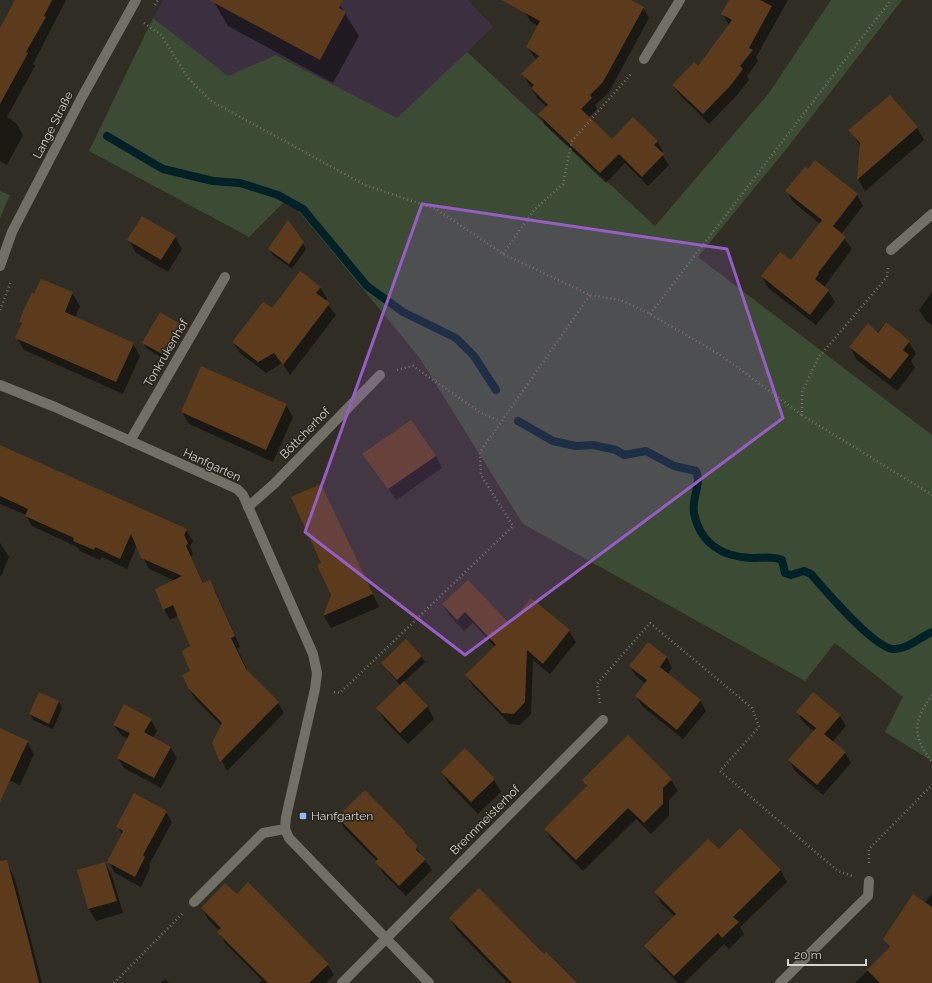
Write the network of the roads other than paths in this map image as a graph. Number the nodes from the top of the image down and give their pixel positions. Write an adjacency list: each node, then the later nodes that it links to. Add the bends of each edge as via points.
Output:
1 (136, 0): 6 (street, Lange Straße, via 12,232)
2 (680, 0): 3 (street)
3 (644, 59)
4 (932, 214): 5 (street)
5 (891, 250)
6 (0, 266)
7 (225, 277): 10 (street, Tonkrukenhof)
8 (380, 375): 11 (street, Böttcherhof, via 274,484)
9 (0, 385): 10 (street, Hanfgarten)
10 (130, 441): 11 (street, Hanfgarten, via 237,489)
11 (248, 507): 13 (street, Hanfgarten, via 313,654 317,673)
12 (603, 720): 16 (street, Brennmeisterhof)
13 (285, 829): 15 (street, via 263,833); 16 (street, via 289,838)
14 (870, 881): 19 (street, via 868,896)
15 (194, 902)
16 (386, 939): 17 (street, Brennmeisterhof); 18 (street)
17 (342, 983)
18 (429, 983)
19 (780, 983)

